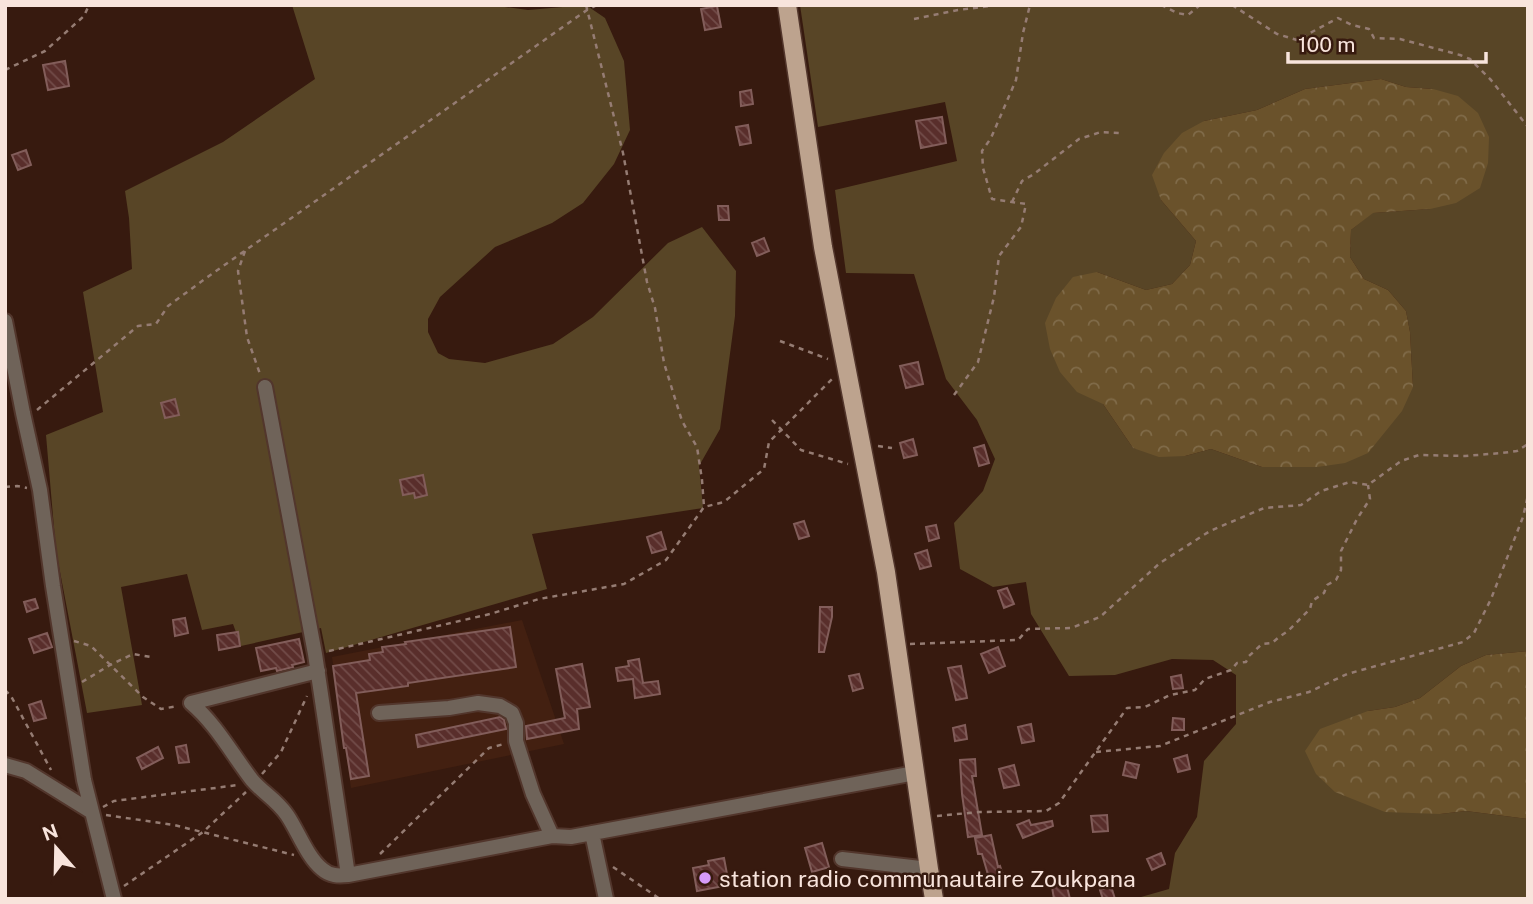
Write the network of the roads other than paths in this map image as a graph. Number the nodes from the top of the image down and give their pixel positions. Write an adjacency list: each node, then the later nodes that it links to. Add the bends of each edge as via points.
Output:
1 (787, 5): 7 (main road, via 823,247 886,572)
2 (5, 321): 8 (street, via 40,490)
3 (265, 387): 4 (street)
4 (318, 671): 13 (street); 13 (street, via 191,703 287,815 323,870 335,876)
5 (379, 713): 10 (street, via 478,704 500,706 512,713 533,794)
6 (5, 765): 8 (street, via 26,771)
7 (915, 773): 9 (street); 12 (main road)
8 (92, 812): 14 (street)
9 (592, 833): 10 (street); 15 (street)
10 (552, 836): 13 (street)
11 (842, 859): 12 (street)
12 (929, 869): 16 (main road)
13 (348, 875)
14 (113, 896)
15 (606, 899)
16 (934, 899)

